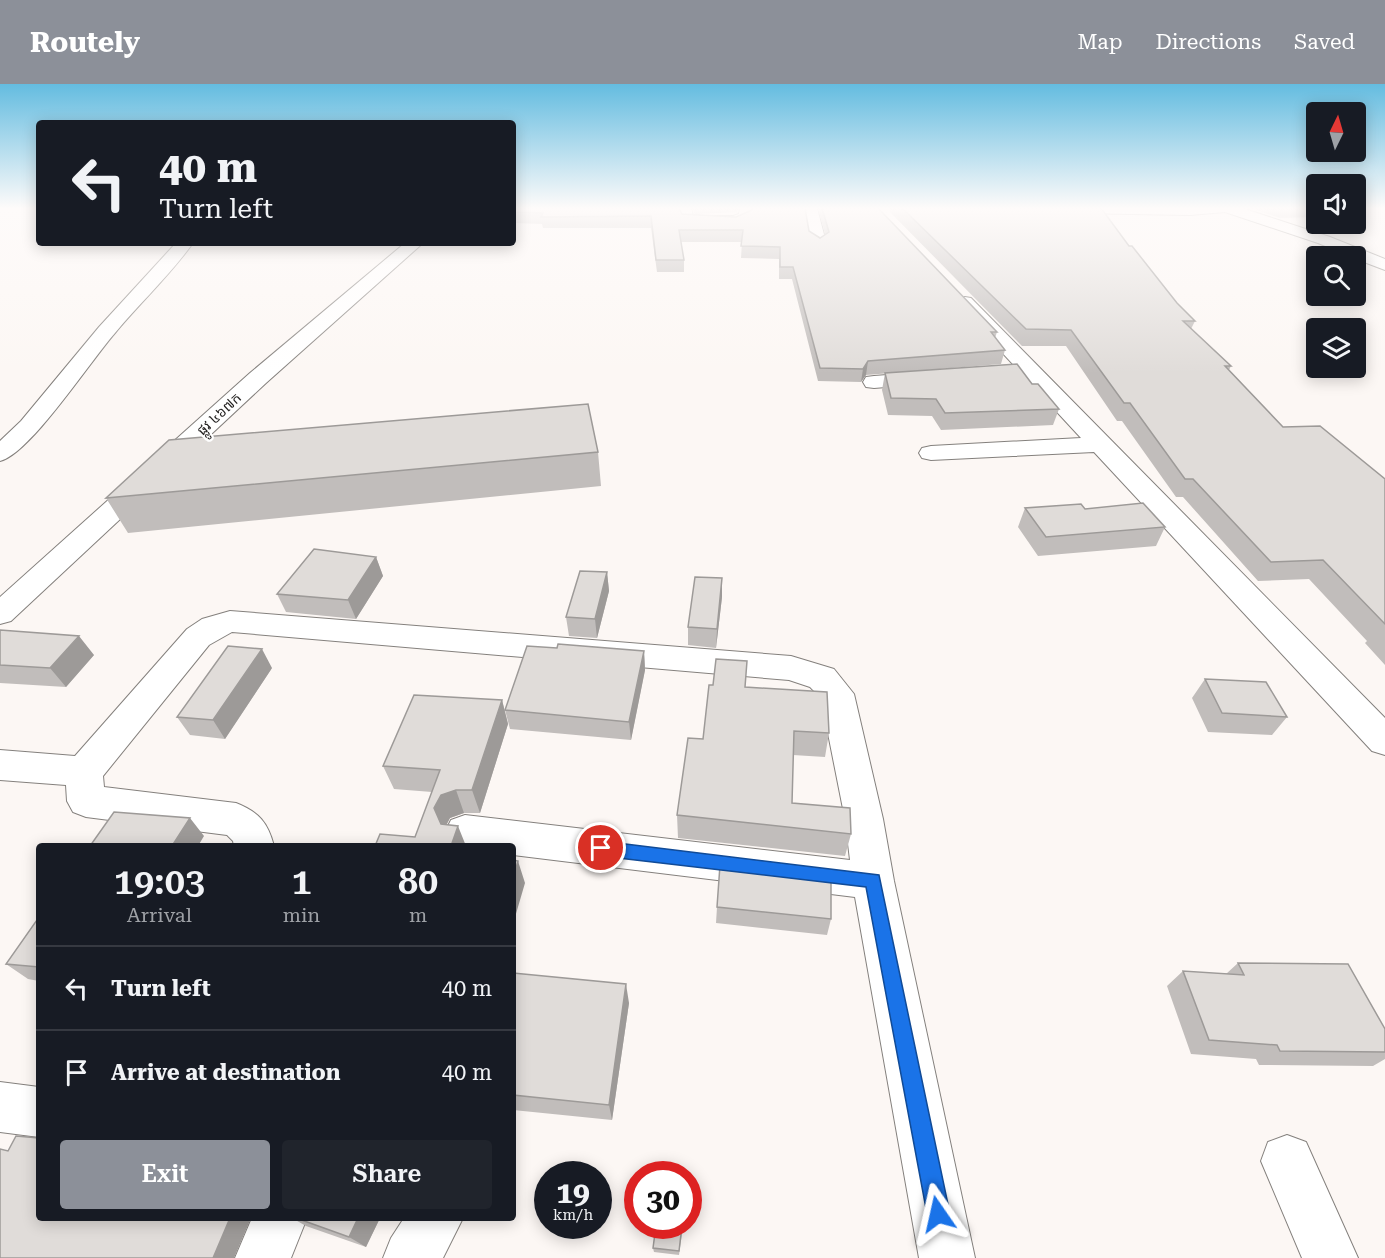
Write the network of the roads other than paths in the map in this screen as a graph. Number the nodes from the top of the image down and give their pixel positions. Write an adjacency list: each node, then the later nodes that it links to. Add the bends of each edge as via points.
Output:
1 (167, 263): 8 (street, via 29,426)
2 (392, 263): 9 (street, ផ្លូវ ៤៦៧ក, via 258,378)
3 (947, 284): 6 (street, via 1020,370)
4 (952, 376): 5 (street)
5 (874, 382)
6 (1103, 444): 7 (street); 10 (street)
7 (931, 453)
8 (0, 454)
9 (0, 614)
10 (1385, 741)
11 (0, 765): 12 (street)
12 (84, 772): 14 (street, via 86,801 236,820 250,832); 15 (street, via 198,637 230,621 791,668 822,678 837,694)
13 (465, 832): 15 (street)
14 (253, 843)
15 (873, 880): 23 (street)
16 (0, 1107): 17 (street)
17 (36, 1112)
18 (1287, 1161): 24 (street)
19 (279, 1221): 21 (street)
20 (434, 1221): 22 (street)
21 (262, 1258)
22 (411, 1258)
23 (947, 1258)
24 (1330, 1258)

